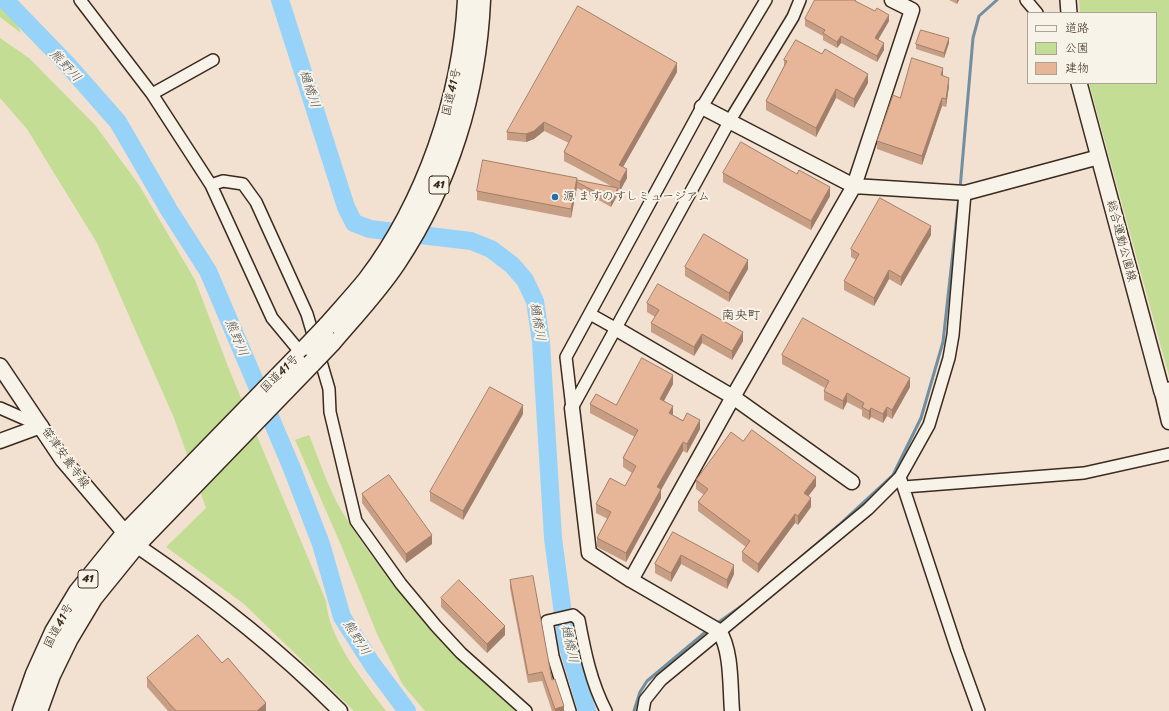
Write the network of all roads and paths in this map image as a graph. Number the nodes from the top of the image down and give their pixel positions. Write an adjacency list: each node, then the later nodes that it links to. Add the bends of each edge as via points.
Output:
1 (80, 0): 13 (street)
2 (467, 0): 22 (highway, 国道41号 / 41, via 465,32 454,84 442,132 421,189 402,226)
3 (481, 0): 22 (highway, 国道41号 / 41, via 472,84 442,178 418,228 376,291)
4 (766, 0): 14 (street)
5 (800, 0): 15 (street, via 793,17)
6 (892, 0): 18 (street, via 912,10)
7 (1026, 0): 9 (street)
8 (1068, 0): 10 (main road)
9 (1036, 12)
10 (1069, 12)
11 (213, 60): 13 (street)
12 (1079, 84): 16 (main road, 総合運動公園線)
13 (152, 94): 17 (street)
14 (702, 107): 15 (street); 20 (street)
15 (729, 122): 18 (street); 21 (street)
16 (1099, 157): 19 (street); 25 (main road, 総合運動公園線)
17 (211, 185): 23 (street, via 272,318); 42 (street, via 223,181 242,184 256,202 306,314 329,389 330,412 356,522 401,584 436,626 461,653)
18 (854, 186): 19 (street); 26 (street)
19 (965, 193): 35 (street, via 949,358 929,425)
20 (590, 314): 21 (street); 28 (street, via 566,357)
21 (615, 328): 26 (street); 28 (street)
22 (330, 334): 23 (highway, 国道41号 / 41, bridge)
23 (307, 354): 33 (highway, 国道41号 / 41, via 282,372); 33 (highway, 国道41号 / 41, via 285,391)
24 (0, 366): 30 (main road, 笹津安養寺線)
25 (1165, 391): 29 (street)
26 (732, 397): 34 (street); 37 (street)
27 (0, 408): 30 (street)
28 (572, 408): 37 (street, via 589,553)
29 (1169, 422)
30 (42, 426): 31 (street); 36 (main road, 笹津安養寺線, via 64,460)
31 (0, 441)
32 (1169, 454): 35 (street, via 1084,473)
33 (191, 476): 36 (highway, 国道41号 / 41)
34 (852, 482)
35 (902, 482): 38 (street); 47 (street)
36 (130, 539): 39 (highway, 国道41号 / 41, via 78,592 54,632); 40 (highway, 国道41号 / 41, via 69,638 51,675); 41 (street, via 277,651)
37 (631, 580): 38 (street)
38 (719, 631): 45 (street, via 661,680 645,700); 46 (street, via 724,638 728,656)
39 (22, 711)
40 (38, 711)
41 (340, 711)
42 (526, 711)
43 (570, 711): 44 (street, via 553,656 547,620 573,615 579,620 584,650 596,691)
44 (606, 711)
45 (643, 711)
46 (732, 711)
47 (979, 711)

